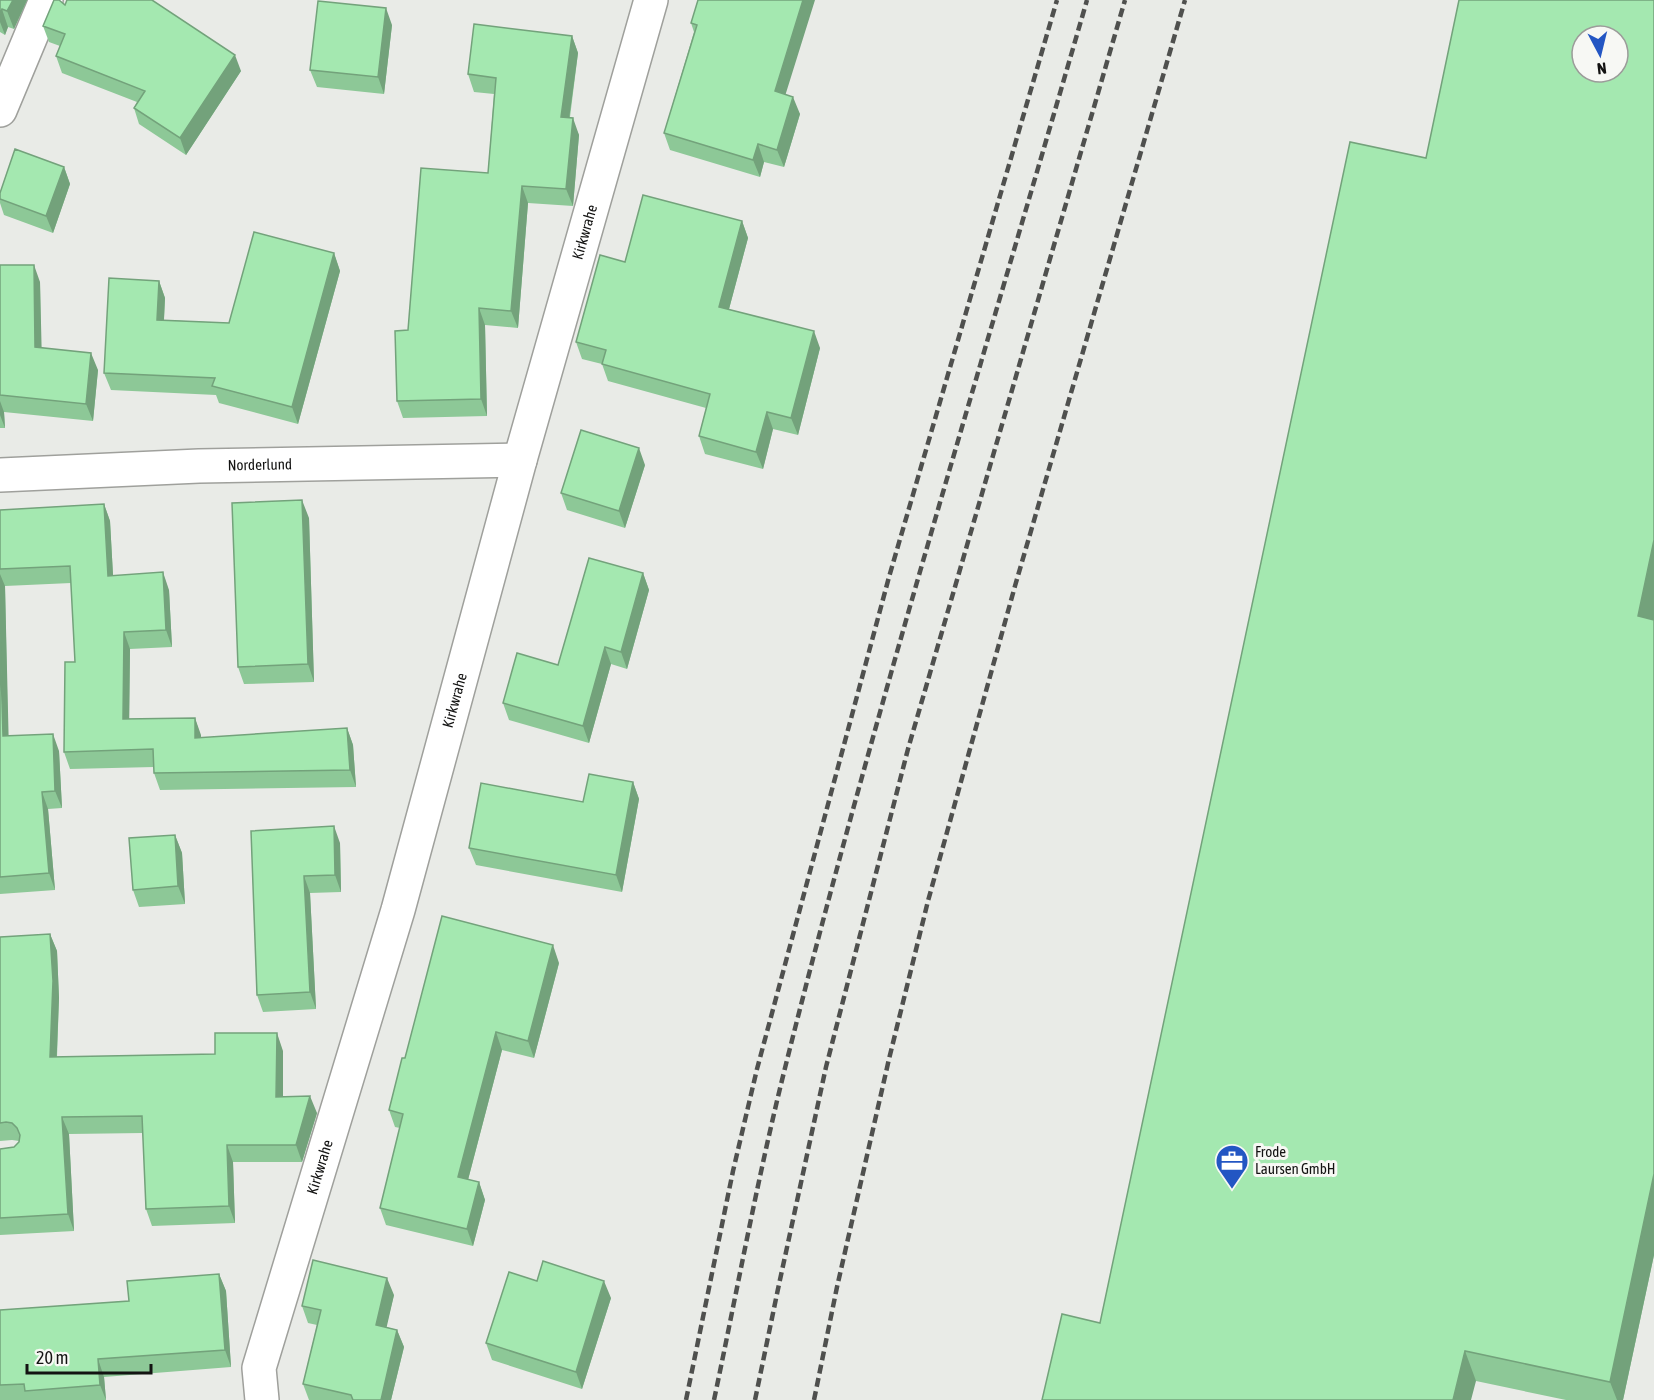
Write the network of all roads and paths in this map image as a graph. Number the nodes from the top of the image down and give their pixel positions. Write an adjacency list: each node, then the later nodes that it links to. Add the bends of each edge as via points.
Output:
1 (46, 0): 3 (street)
2 (651, 0): 4 (street, Kirkwrahe)
3 (0, 110)
4 (520, 460): 5 (street, Norderlund, via 199,466); 6 (street, Kirkwrahe, via 398,910 259,1368)
5 (0, 475)
6 (262, 1400)

